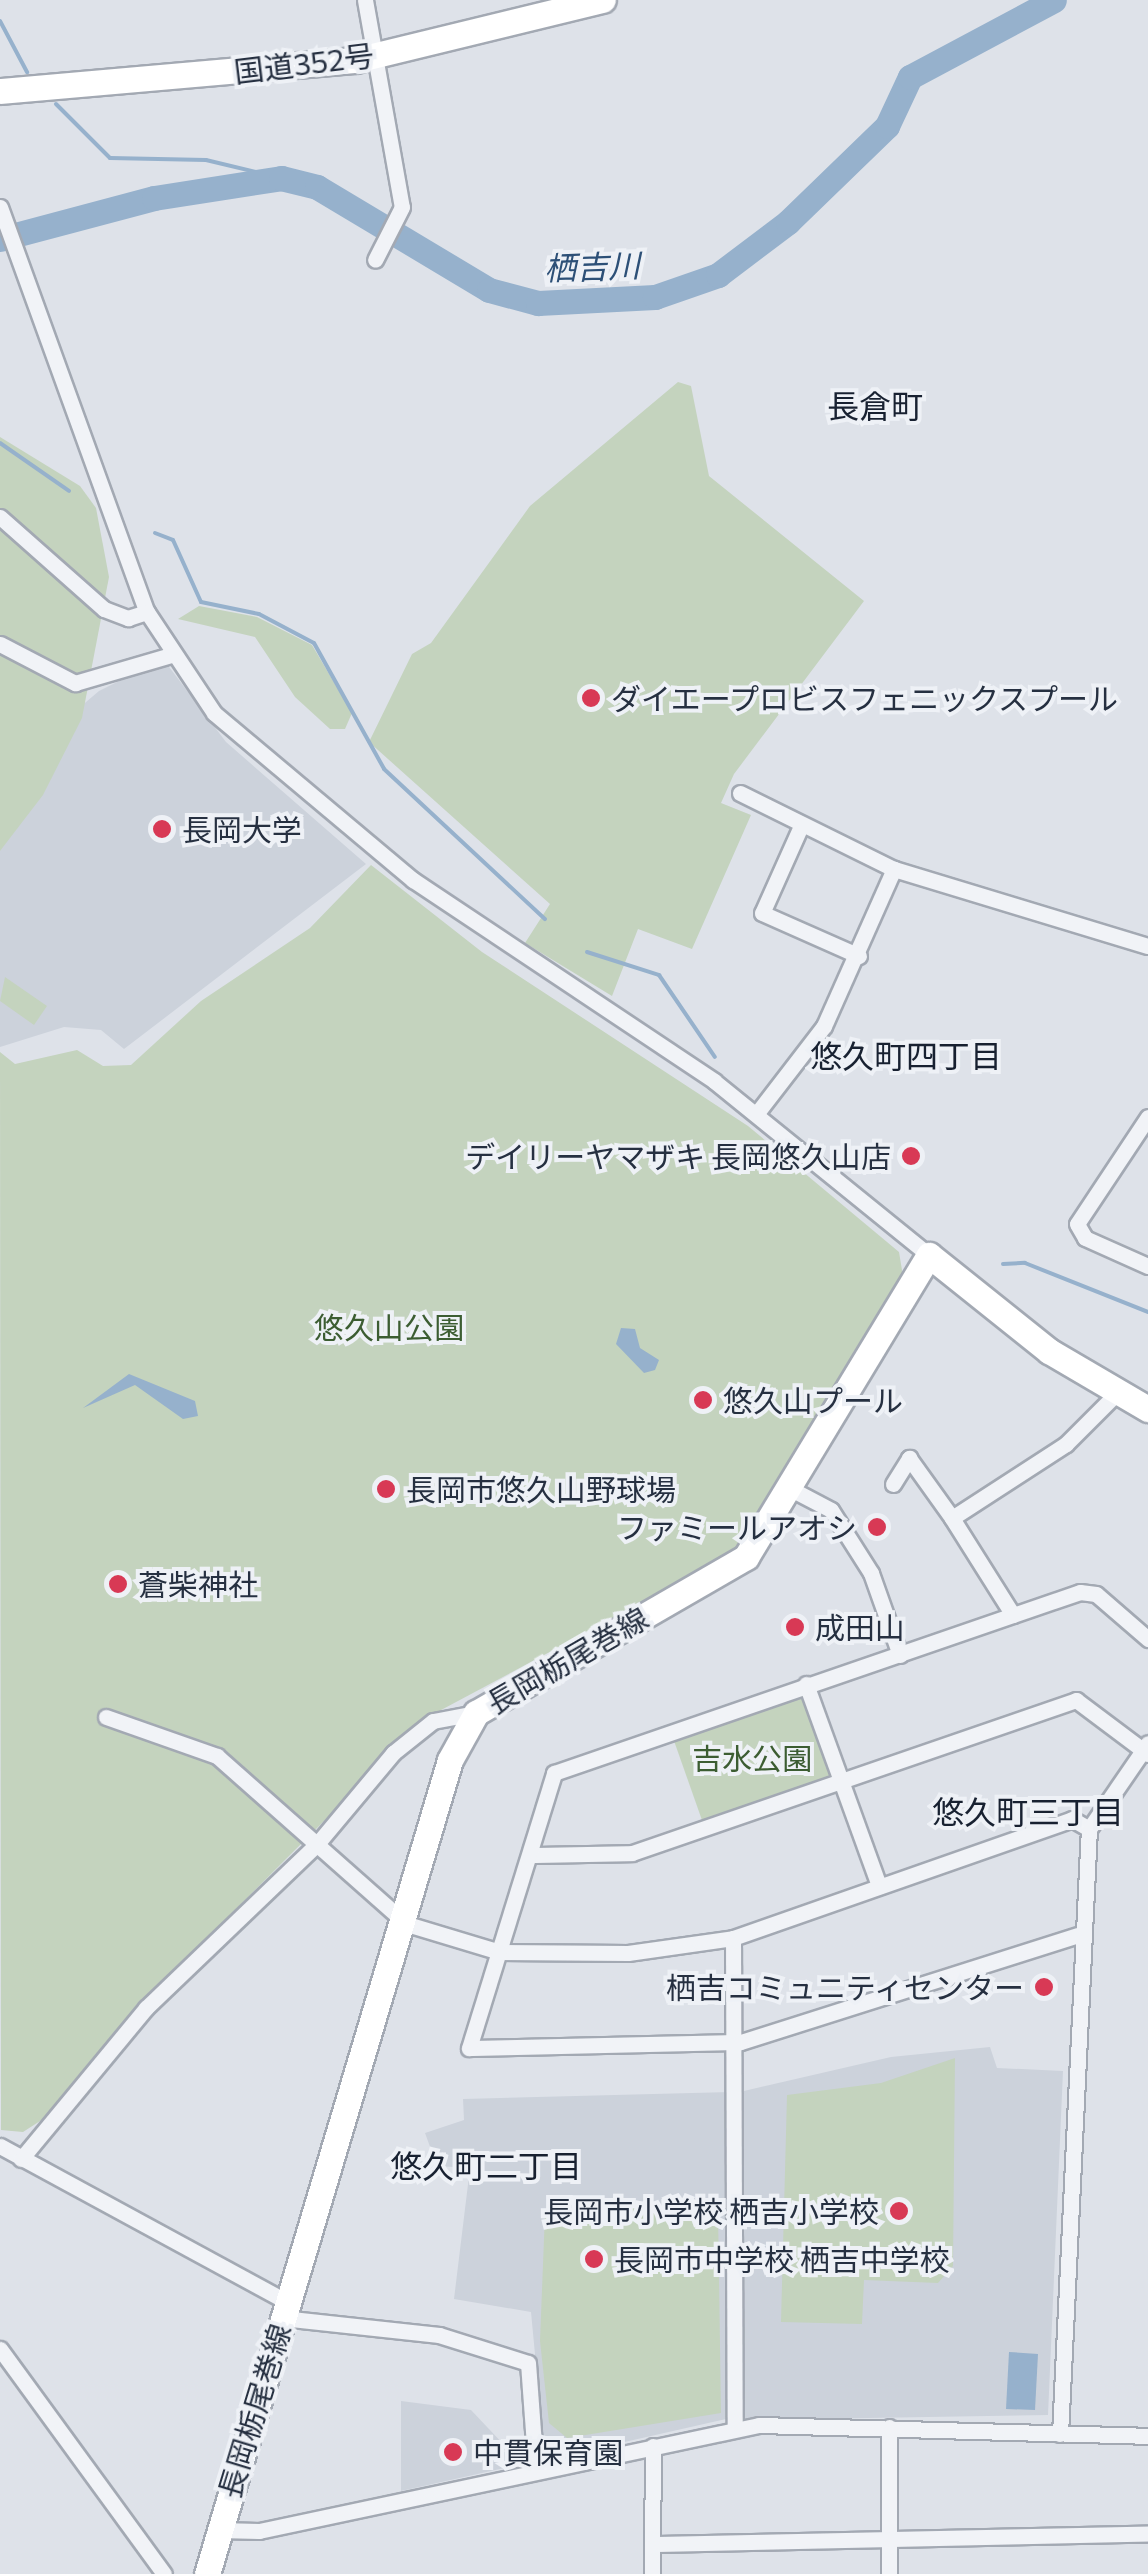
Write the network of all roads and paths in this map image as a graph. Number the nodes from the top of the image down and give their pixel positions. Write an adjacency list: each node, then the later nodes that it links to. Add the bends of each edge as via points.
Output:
1 (365, 0): 3 (street)
2 (603, 0): 3 (main road, 国道352号)
3 (376, 54): 4 (main road, 国道352号); 6 (street, via 400,214)
4 (0, 91)
5 (1, 210): 8 (street)
6 (374, 260)
7 (0, 517): 8 (street, via 104,609 128,618)
8 (147, 612): 10 (street)
9 (0, 644): 10 (street, via 75,683)
10 (171, 655): 16 (street, via 238,739 412,880)
11 (740, 792): 12 (street)
12 (801, 826): 13 (street); 15 (street, via 762,913)
13 (894, 868): 14 (street); 15 (street)
14 (1148, 946)
15 (859, 956): 16 (street, via 824,1026)
16 (757, 1113): 18 (street)
17 (1148, 1117): 19 (street, via 1078,1224 1086,1238)
18 (929, 1254): 20 (main road); 23 (main road, 長岡栃尾巻線, via 842,1386)
19 (1148, 1266)
20 (1117, 1393): 21 (main road); 24 (street, via 1066,1444)
21 (1148, 1408)
22 (893, 1484): 24 (street, via 909,1458)
23 (791, 1489): 27 (street, via 832,1510 871,1572); 29 (main road, 長岡栃尾巻線, via 746,1557)
24 (952, 1518): 25 (street)
25 (1013, 1615): 26 (street, via 1096,1594); 27 (street)
26 (1148, 1639)
27 (900, 1654): 28 (street)
28 (806, 1684): 32 (street); 35 (street, via 554,1773)
29 (476, 1714): 34 (street, via 454,1712 410,1737); 37 (main road, 長岡栃尾巻線, via 450,1760)
30 (106, 1717): 34 (street, via 217,1756)
31 (1146, 1749): 32 (street, via 1076,1700); 33 (street)
32 (838, 1781): 35 (street, via 632,1853); 36 (street)
33 (1089, 1829): 36 (street, via 1072,1819); 38 (street)
34 (317, 1844): 37 (street); 43 (street, via 180,1972)
35 (530, 1855): 40 (street)
36 (879, 1886): 39 (street)
37 (407, 1924): 40 (street); 44 (main road, 長岡栃尾巻線)
38 (1078, 1935): 41 (street); 48 (street)
39 (733, 1938): 40 (street, via 628,1953); 41 (street)
40 (500, 1952): 41 (street, via 469,2048)
41 (740, 2042): 47 (street)
42 (0, 2146): 43 (street)
43 (21, 2159): 44 (street)
44 (285, 2310): 51 (street, via 439,2335 528,2363); 52 (main road, 長岡栃尾巻線)
45 (0, 2349): 56 (street)
46 (889, 2427): 47 (street); 48 (street); 54 (street)
47 (735, 2428): 50 (street)
48 (1060, 2434): 49 (street)
49 (1148, 2436)
50 (653, 2446): 51 (street); 55 (street)
51 (536, 2472): 52 (street, via 259,2531)
52 (218, 2530): 57 (main road, 長岡栃尾巻線)
53 (1148, 2534): 54 (street)
54 (889, 2538): 55 (street); 59 (street)
55 (653, 2544): 58 (street)
56 (164, 2574)
57 (207, 2574)
58 (652, 2574)
59 (889, 2574)

